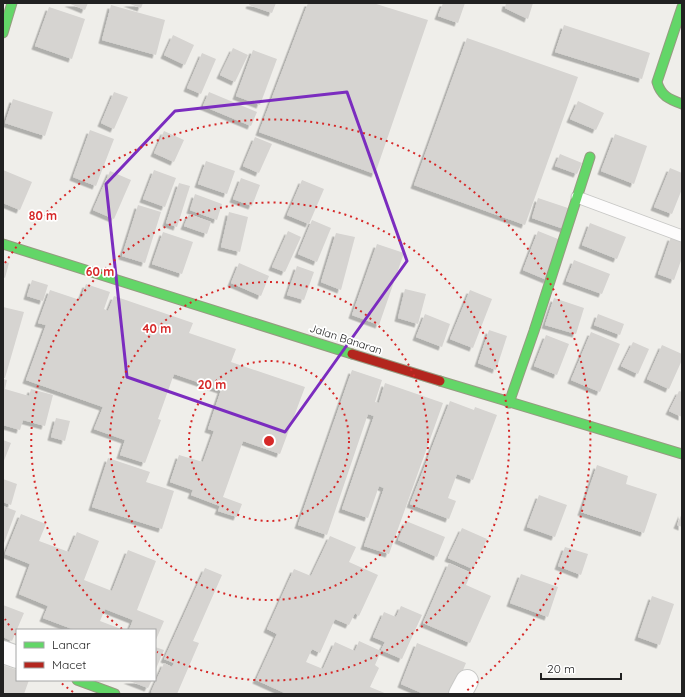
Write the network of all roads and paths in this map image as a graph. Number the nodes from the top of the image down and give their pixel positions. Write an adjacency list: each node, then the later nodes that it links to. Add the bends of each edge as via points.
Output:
1 (12, 3): 3 (street)
2 (682, 7): 4 (street, via 657,82 658,90 663,96)
3 (3, 32)
4 (682, 104)
5 (590, 157): 6 (street)
6 (577, 197): 7 (lane); 9 (street)
7 (682, 236)
8 (3, 244): 9 (street, Jalan Banaran)
9 (509, 403): 10 (street, Jalan Banaran)
10 (682, 454)
11 (3, 652): 12 (street)
12 (16, 658)
13 (80, 681): 14 (street)
14 (115, 694)

